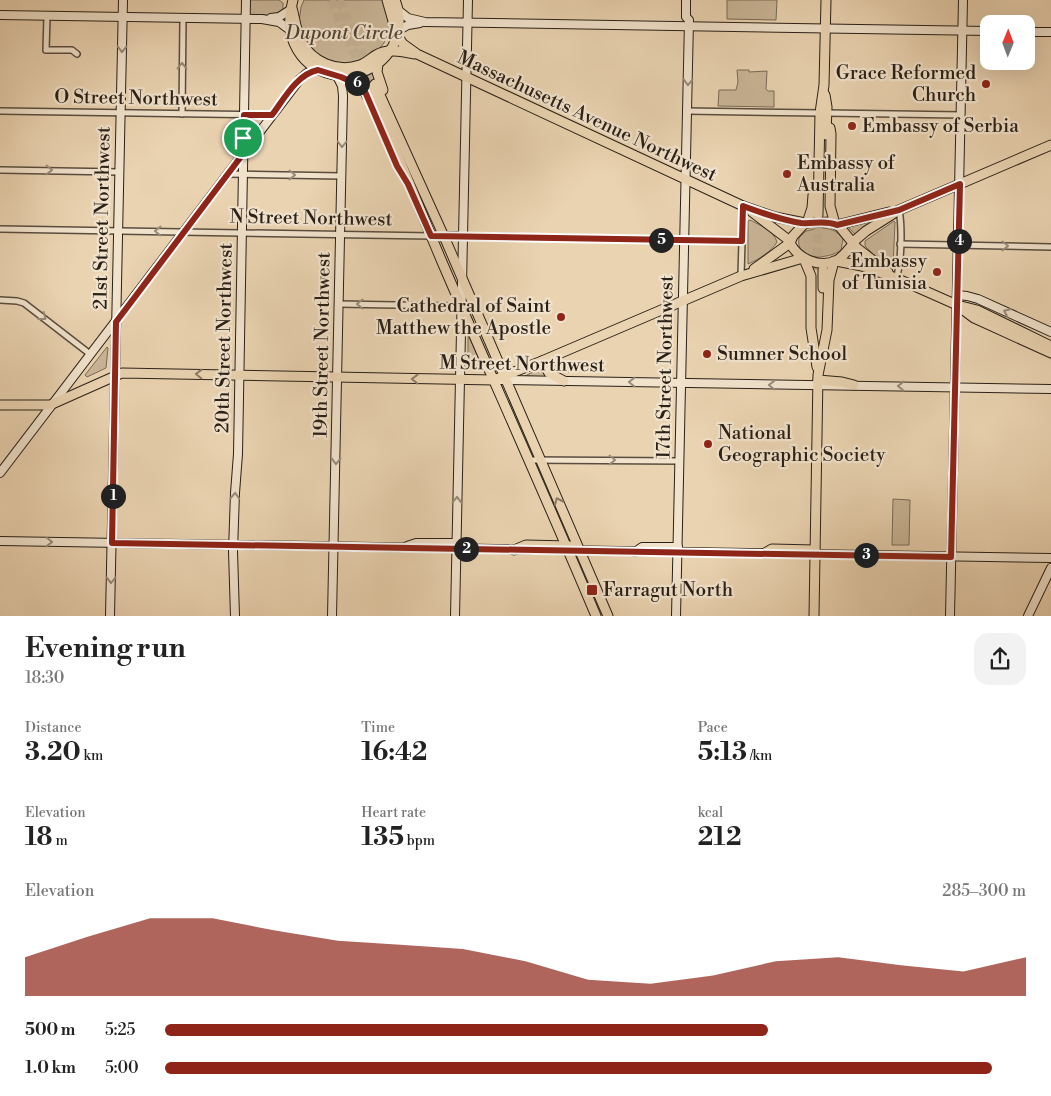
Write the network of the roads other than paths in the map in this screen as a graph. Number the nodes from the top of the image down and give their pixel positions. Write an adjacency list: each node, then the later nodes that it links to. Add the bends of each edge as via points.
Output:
1 (123, 0): 13 (main road, 21st Street Northwest)
2 (246, 0): 15 (main road, 20th Street Northwest)
3 (387, 0): 26 (main road, via 392,23)
4 (395, 0): 10 (main road)
5 (468, 0): 18 (main road)
6 (686, 0): 19 (main road, 17th Street Northwest)
7 (826, 0): 20 (main road)
8 (963, 0): 22 (main road)
9 (290, 4): 16 (main road, via 278,17); 21 (main road); 27 (main road, via 302,41 313,56 324,63 340,68 352,67)
10 (398, 11): 17 (main road, via 408,18); 26 (main road)
11 (0, 15): 12 (main road)
12 (47, 16): 13 (main road); 28 (street, via 46,50 72,50)
13 (122, 17): 14 (main road); 38 (main road, 21st Street Northwest, one-way to 38)
14 (183, 18): 15 (main road); 40 (street, one-way to 14)
15 (245, 19): 16 (main road); 41 (main road, 20th Street Northwest)
16 (262, 19): 21 (main road, via 279,22)
17 (426, 22): 18 (main road); 26 (main road, via 408,25)
18 (468, 22): 19 (main road); 34 (main road)
19 (688, 26): 20 (main road); 37 (main road, 17th Street Northwest, one-way to 37)
20 (825, 29): 22 (main road); 39 (main road)
21 (290, 30): 30 (main road, via 294,44)
22 (963, 31): 23 (main road); 43 (main road)
23 (980, 31)
24 (1035, 32): 25 (main road)
25 (1051, 32)
26 (398, 33): 27 (main road); 29 (main road, Massachusetts Avenue Northwest, via 403,44)
27 (390, 51): 29 (main road, Massachusetts Avenue Northwest); 31 (main road)
28 (77, 54)
29 (417, 54): 34 (main road, Massachusetts Avenue Northwest)
30 (304, 58): 32 (main road); 35 (main road)
31 (378, 64): 33 (main road, via 366,71); 54 (main road, via 379,79)
32 (318, 70): 33 (main road); 35 (main road)
33 (339, 76): 50 (main road, 19th Street Northwest, one-way to 50, via 343,96); 52 (main road, via 363,87)
34 (466, 77): 51 (main road, Massachusetts Avenue Northwest); 67 (main road)
35 (300, 79): 42 (main road)
36 (0, 111): 38 (street, O Street Northwest)
37 (687, 111): 39 (street); 51 (main road, 17th Street Northwest)
38 (120, 113): 40 (street, O Street Northwest); 47 (main road, 21st Street Northwest)
39 (824, 113): 43 (street); 57 (main road); 58 (main road, via 815,134 813,206); 59 (main road, via 831,134 830,206)
40 (182, 114): 41 (street, O Street Northwest)
41 (244, 115): 42 (street, O Street Northwest); 45 (main road, 20th Street Northwest)
42 (272, 115): 45 (main road)
43 (961, 115): 53 (main road)
44 (1051, 145): 53 (main road)
45 (243, 154): 48 (main road); 49 (main road, 20th Street Northwest)
46 (0, 170): 47 (street, one-way to 47)
47 (119, 172): 61 (main road, 21st Street Northwest)
48 (228, 174): 49 (street); 62 (main road)
49 (243, 174): 50 (street, one-way to 50); 63 (main road, 20th Street Northwest)
50 (341, 176): 64 (main road, 19th Street Northwest)
51 (686, 180): 55 (main road, Massachusetts Avenue Northwest); 68 (main road, 17th Street Northwest)
52 (408, 184): 54 (main road, via 372,86); 65 (main road)
53 (960, 184): 56 (main road); 73 (main road)
54 (423, 187): 66 (main road)
55 (743, 206): 58 (main road, Massachusetts Avenue Northwest); 69 (street); 70 (main road, Massachusetts Avenue Northwest)
56 (899, 210): 59 (main road); 71 (main road); 72 (street)
57 (821, 215)
58 (806, 223): 59 (main road); 70 (main road)
59 (836, 224): 71 (main road)
60 (0, 229): 61 (street, N Street Northwest)
61 (118, 231): 62 (street, N Street Northwest, one-way to 61); 87 (main road, 21st Street Northwest)
62 (183, 232): 63 (street, N Street Northwest); 87 (main road)
63 (242, 233): 64 (street, N Street Northwest); 97 (main road, 20th Street Northwest)
64 (340, 234): 65 (street, N Street Northwest); 84 (main road, 19th Street Northwest)
65 (431, 236): 66 (main road, N Street Northwest); 85 (main road)
66 (444, 236): 67 (main road, N Street Northwest); 79 (main road)
67 (463, 236): 68 (street, N Street Northwest); 79 (main road)
68 (684, 240): 69 (street, N Street Northwest); 83 (main road, 17th Street Northwest)
69 (742, 241): 78 (street)
70 (790, 242): 75 (main road); 78 (main road, via 760,266)
71 (853, 243): 76 (main road); 80 (main road)
72 (900, 244): 73 (street); 80 (street)
73 (959, 245): 74 (street, one-way to 74); 81 (main road)
74 (1051, 247)
75 (804, 258): 76 (main road, via 815,262); 78 (main road); 94 (main road, via 811,276 811,328)
76 (835, 261): 80 (main road); 94 (main road, via 829,284 827,330)
77 (820, 270): 94 (main road)
78 (741, 276): 83 (main road)
79 (462, 278): 85 (main road); 100 (main road)
80 (896, 278): 86 (main road)
81 (958, 295): 86 (main road); 89 (main road, one-way to 81, via 978,299)
82 (0, 300): 93 (street, one-way to 93, via 22,302)
83 (683, 301): 96 (main road); 103 (main road, 17th Street Northwest)
84 (339, 304): 85 (street, one-way to 84); 99 (main road, 19th Street Northwest)
85 (461, 304): 101 (main road); 102 (main road)
86 (957, 305): 88 (main road, via 974,318); 107 (main road)
87 (116, 322): 93 (main road); 98 (main road, 21st Street Northwest)
88 (1000, 326): 90 (main road, via 1029,331); 91 (main road); 92 (main road); 95 (main road, via 1031,350)
89 (1051, 332)
90 (1051, 341)
91 (1051, 346)
92 (1051, 353)
93 (90, 354): 109 (main road)
94 (819, 356): 104 (main road)
95 (1051, 359)
96 (542, 361): 100 (main road); 105 (main road, via 550,373)
97 (239, 374): 98 (main road, M Street Northwest, one-way to 98, via 127,372); 99 (main road, M Street Northwest); 117 (main road, 20th Street Northwest, one-way to 97)
98 (115, 375): 109 (main road, M Street Northwest); 116 (main road, 21st Street Northwest)
99 (337, 377): 101 (main road, M Street Northwest, one-way to 99); 118 (main road, 19th Street Northwest, one-way to 118)
100 (505, 378): 102 (main road); 105 (main road, M Street Northwest); 111 (main road)
101 (460, 379): 102 (main road, M Street Northwest); 119 (main road, one-way to 101)
102 (494, 380): 112 (main road)
103 (681, 380): 104 (main road, M Street Northwest, one-way to 103, via 733,384); 105 (main road, M Street Northwest, one-way to 105); 113 (main road, 17th Street Northwest)
104 (818, 380): 106 (main road); 124 (main road)
105 (564, 381)
106 (854, 385): 107 (main road, one-way to 106)
107 (955, 385): 108 (main road, via 994,384 1006,389); 126 (main road)
108 (1051, 389)
109 (53, 404): 110 (main road, M Street Northwest); 114 (main road)
110 (0, 405)
111 (540, 459): 112 (street); 113 (street, one-way to 113); 121 (main road, one-way to 111)
112 (528, 460): 120 (main road)
113 (679, 461): 123 (main road, 17th Street Northwest)
114 (0, 473)
115 (0, 541): 116 (main road, one-way to 116)
116 (112, 543): 117 (main road); 131 (main road, 21st Street Northwest, one-way to 131)
117 (233, 545): 118 (main road); 132 (main road, 20th Street Northwest)
118 (334, 546): 119 (main road); 133 (main road, 19th Street Northwest)
119 (456, 546): 122 (main road); 134 (main road)
120 (566, 548): 121 (main road); 122 (main road, via 526,545); 135 (main road)
121 (579, 548): 123 (main road, via 635,552); 136 (main road)
122 (514, 550)
123 (678, 550): 125 (main road); 137 (main road, 17th Street Northwest)
124 (815, 552): 125 (main road, via 772,549); 126 (main road, via 892,556); 138 (main road)
125 (765, 553)
126 (951, 554): 128 (main road); 139 (main road)
127 (1051, 554): 128 (main road, via 1021,554)
128 (1008, 558): 129 (main road)
129 (1051, 558)
130 (1051, 568): 140 (main road)
131 (110, 616)
132 (235, 616)
133 (332, 616)
134 (455, 616)
135 (596, 616)
136 (608, 616)
137 (676, 616)
138 (814, 616)
139 (950, 616)
140 (1028, 616)

